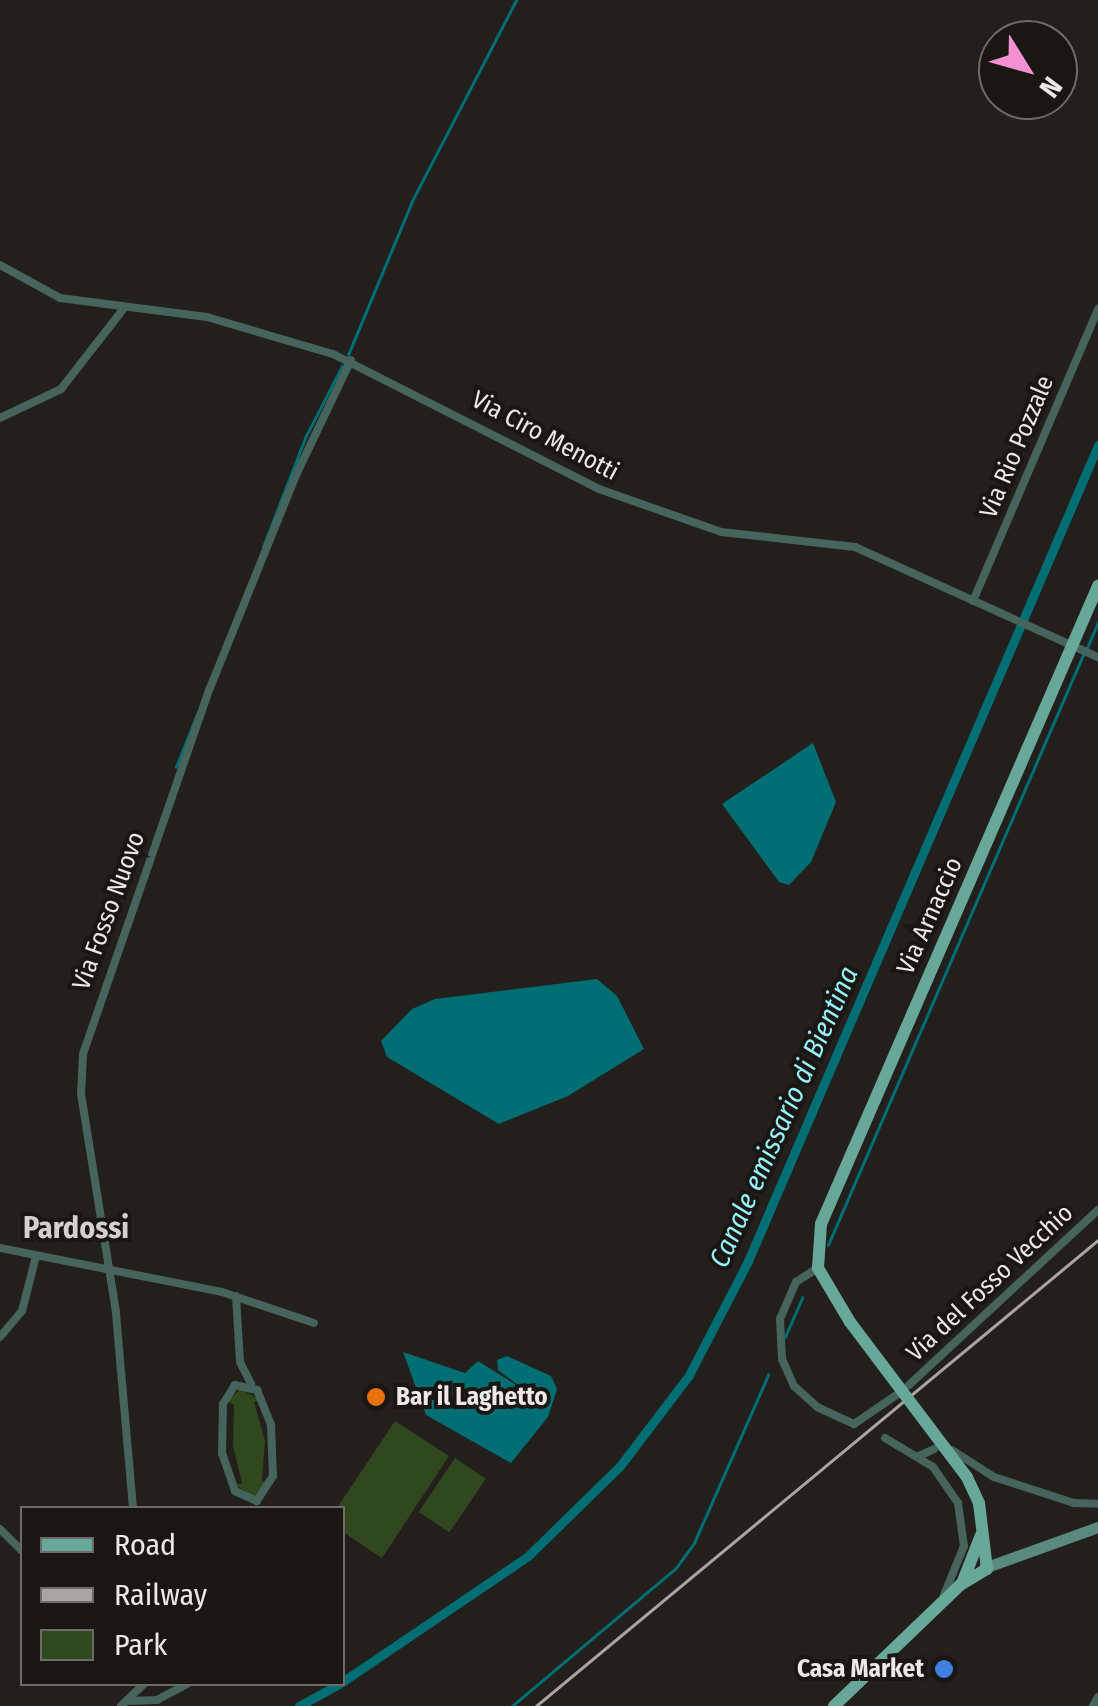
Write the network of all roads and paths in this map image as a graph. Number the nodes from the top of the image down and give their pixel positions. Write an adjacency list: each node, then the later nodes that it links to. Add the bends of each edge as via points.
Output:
1 (0, 265): 2 (street, Via Ciro Menotti, via 50,295)
2 (124, 308): 4 (street, Via Ciro Menotti, via 220,320); 5 (street, via 60,389)
3 (1098, 309): 7 (street, Via Rio Pozzale)
4 (351, 360): 7 (street, Via Ciro Menotti, via 570,476 654,510 721,532 855,547); 13 (street, Via Fosso Nuovo, via 296,474 210,688 89,1027 81,1094)
5 (0, 418)
6 (1098, 586): 8 (main road, Via Arnaccio)
7 (973, 601): 8 (street, Via Ciro Menotti)
8 (1085, 652): 12 (main road, Via Arnaccio, via 826,1212)
9 (1098, 1210): 19 (street, Via del Fosso Vecchio)
10 (0, 1248): 11 (street)
11 (36, 1256): 13 (street); 16 (street, via 22,1311)
12 (818, 1268): 21 (street, Via del Fosso Vecchio, via 801,1276 782,1311 782,1359 802,1396 860,1422); 34 (main road, bridge, via 850,1322 967,1477)
13 (110, 1269): 14 (street); 29 (street, Via Fosso Nuovo)
14 (236, 1296): 15 (street); 17 (street)
15 (314, 1324)
16 (0, 1336)
17 (240, 1362): 18 (street); 20 (street)
18 (235, 1385): 20 (street); 26 (street, via 224,1404 221,1446 229,1481)
19 (909, 1385)
20 (254, 1388): 27 (street, via 266,1405 274,1440 273,1476)
21 (898, 1394)
22 (884, 1438): 25 (street)
23 (934, 1448): 25 (street)
24 (952, 1450): 28 (street, via 994,1477 1066,1502)
25 (920, 1456): 39 (street, via 950,1489 964,1529 957,1571)
26 (242, 1498): 27 (street); 30 (street)
27 (264, 1498): 31 (street)
28 (1098, 1504)
29 (133, 1506)
30 (248, 1506)
31 (259, 1506)
32 (1098, 1528): 36 (main road)
33 (0, 1529): 35 (street)
34 (983, 1545): 36 (main road); 37 (main road); 38 (main road)
35 (20, 1549)
36 (1011, 1559): 37 (main road)
37 (985, 1571): 38 (main road)
38 (960, 1585): 39 (main road)
39 (937, 1607): 46 (main road)
40 (143, 1686): 45 (street)
41 (145, 1686): 44 (street)
42 (183, 1686): 44 (street)
43 (1098, 1697): 47 (street)
44 (160, 1700): 45 (street)
45 (125, 1704)
46 (834, 1706)
47 (1092, 1706)

